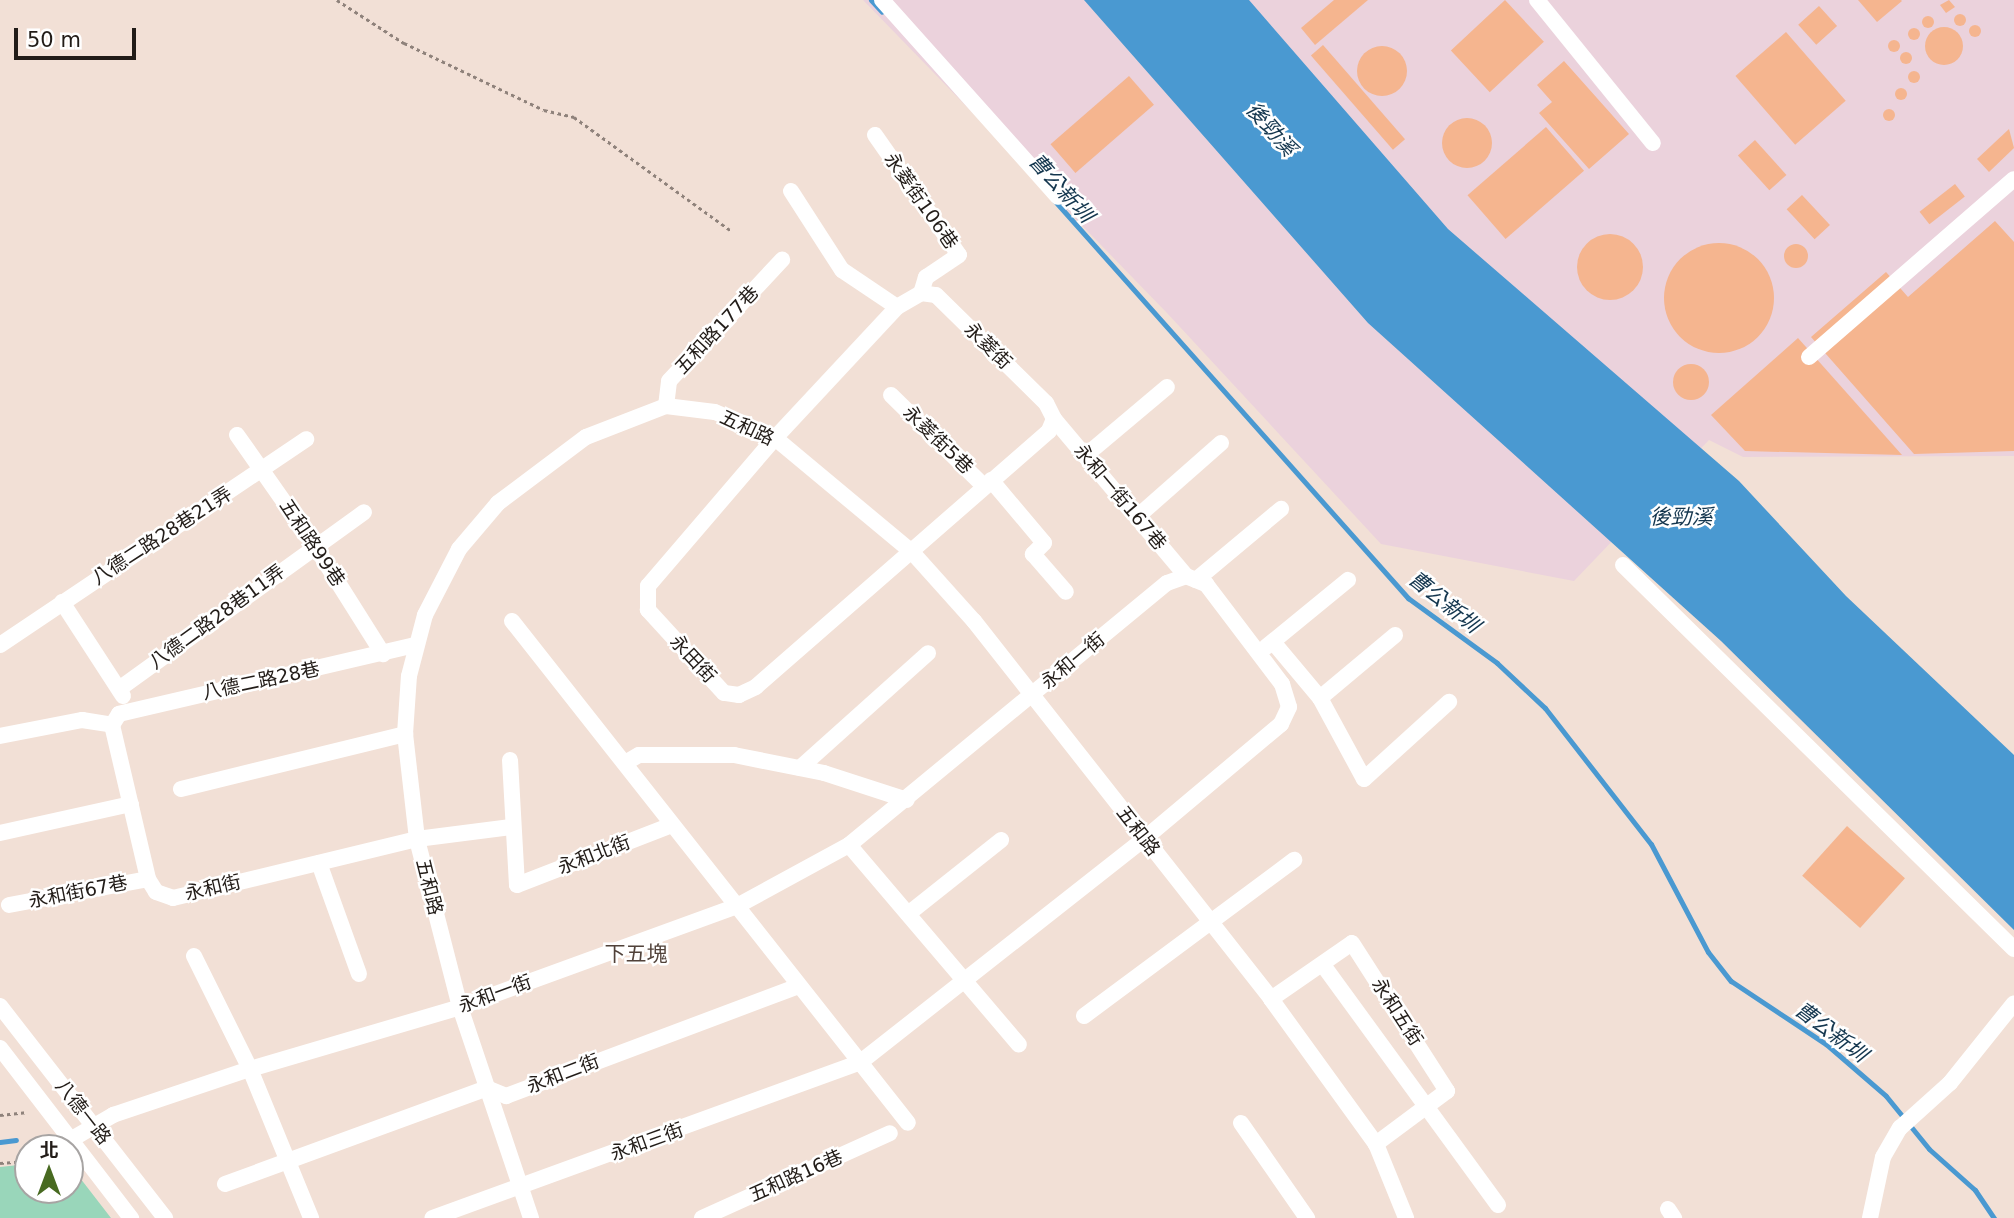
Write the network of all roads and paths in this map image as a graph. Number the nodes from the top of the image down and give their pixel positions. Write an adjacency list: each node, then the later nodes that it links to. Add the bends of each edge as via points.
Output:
1 (337, 0): 9 (path, via 404,43 544,110 574,117)
2 (882, 0): 8 (street)
3 (1537, 0): 5 (street)
4 (875, 135): 11 (street, 永菱街106巷, via 959,255 926,277)
5 (1653, 143)
6 (2014, 179): 13 (street)
7 (790, 191): 12 (street, via 842,270)
8 (1058, 197)
9 (730, 230)
10 (782, 260): 16 (street, 五和路177巷, via 669,381)
11 (921, 293): 12 (street); 17 (street, 永菱街, via 936,295 1046,403)
12 (897, 307): 19 (street)
13 (1808, 358)
14 (1167, 387): 22 (street)
15 (891, 395): 24 (street, 永菱街5巷)
16 (666, 406): 19 (street, 五和路, via 715,412); 39 (street, 五和路, via 586,437 498,503 459,549)
17 (1054, 419): 22 (street, 永和一街167巷); 24 (street, via 1049,432)
18 (237, 435): 23 (street, 五和路99巷)
19 (775, 438): 29 (street, 五和路); 29 (street, 永田街, via 648,586 648,610 724,693 738,695 756,687)
20 (306, 439): 23 (street, 八德二路28巷21弄)
21 (1221, 443): 27 (street)
22 (1085, 456): 27 (street, 永和一街167巷)
23 (262, 471): 28 (street, 五和路99巷); 34 (street, 八德二路28巷21弄)
24 (988, 483): 29 (street); 33 (street, 永菱街5巷, via 1044,543 1033,554)
25 (1281, 509): 31 (street, 永和一街)
26 (364, 512): 28 (street, 八德二路28巷11弄)
27 (1137, 517): 31 (street, 永和一街167巷)
28 (315, 546): 42 (street, 五和路99巷); 43 (street, 八德二路28巷11弄)
29 (912, 552): 44 (street, 五和路)
30 (1623, 565): 71 (street)
31 (1191, 578): 41 (street, via 1206,584); 44 (street, 永和一街, via 1167,583)
32 (1348, 580): 37 (street)
33 (1066, 592)
34 (62, 602): 38 (street, 八德二路28巷21弄); 43 (street)
35 (512, 621): 52 (street)
36 (1395, 635): 45 (street)
37 (1273, 642): 41 (street); 45 (street)
38 (0, 645)
39 (415, 645): 42 (street, 八德二路28巷); 49 (street, 五和路)
40 (928, 653): 53 (street)
41 (1259, 653): 61 (street, via 1282,684 1289,707 1281,724)
42 (383, 654): 47 (street, 八德二路28巷)
43 (119, 689): 47 (street)
44 (1033, 695): 55 (street, 永和一街); 61 (street, 五和路)
45 (1320, 698): 46 (street, via 1364,779)
46 (1449, 702)
47 (132, 710): 48 (street, 八德二路28巷, via 119,714)
48 (112, 725): 50 (street, via 82,720); 56 (street)
49 (405, 734): 54 (street); 60 (street, 五和路)
50 (0, 736)
51 (510, 760): 58 (street)
52 (625, 763): 53 (street, via 639,755 733,755); 57 (street)
53 (800, 768): 55 (street)
54 (181, 789)
55 (907, 800): 63 (street, 永和一街)
56 (131, 804): 59 (street); 66 (street)
57 (672, 825): 58 (street, 永和北街, via 517,885); 68 (street)
58 (511, 827): 60 (street, 永和街)
59 (0, 833)
60 (417, 839): 65 (street, 永和街); 80 (street, 五和路)
61 (1144, 839): 70 (street, 五和路); 75 (street, 永和三街)
62 (1002, 841): 69 (street)
63 (849, 845): 68 (street, 永和一街); 69 (street)
64 (1294, 860): 70 (street)
65 (319, 863): 66 (street, 永和街, via 173,898 156,892); 74 (street)
66 (148, 879): 67 (street, 永和街67巷)
67 (9, 905)
68 (737, 906): 76 (street); 80 (street, 永和一街)
69 (908, 914): 75 (street)
70 (1213, 924): 77 (street, 五和路); 81 (street)
71 (2014, 949)
72 (194, 956): 85 (street)
73 (1323, 965): 77 (street, 永和五街); 87 (street, 永和五街); 87 (street, 永和五街, via 1352,943 1447,1091)
74 (359, 974)
75 (965, 978): 82 (street); 84 (street, 永和三街)
76 (798, 986): 84 (street); 86 (street, 永和二街, via 506,1096)
77 (1271, 999): 96 (street, 五和路)
78 (2014, 1003): 110 (street, via 1951,1083 1900,1128 1883,1157)
79 (0, 1006): 92 (street, 八德一路)
80 (460, 1007): 85 (street, 永和一街); 86 (street, 五和路)
81 (1084, 1016)
82 (1019, 1045)
83 (0, 1048): 88 (street, 八德一路)
84 (861, 1062): 91 (street); 100 (street, 永和三街)
85 (250, 1069): 92 (street, 永和一街); 98 (street)
86 (487, 1088): 98 (street, 永和二街); 100 (street, 五和路)
87 (1426, 1107): 96 (street, 永和五街); 101 (street, 永和五街)
88 (49, 1110): 89 (path); 94 (street, 八德一路)
89 (0, 1115)
90 (1241, 1123): 108 (street)
91 (908, 1124)
92 (93, 1125): 95 (street, 永和一街); 103 (street, 八德一路)
93 (890, 1133): 107 (street, 五和路16巷)
94 (68, 1134)
95 (80, 1134)
96 (1376, 1144): 109 (street, 五和路)
97 (84, 1155): 102 (street, 八德一路)
98 (287, 1158): 99 (street, 永和二街); 104 (street)
99 (225, 1184)
100 (522, 1188): 105 (street, 永和三街); 106 (street, 五和路)
101 (1498, 1205)
102 (131, 1218)
103 (165, 1218)
104 (311, 1218)
105 (432, 1218)
106 (531, 1218)
107 (702, 1218)
108 (1307, 1218)
109 (1406, 1218)
110 (1870, 1218)

